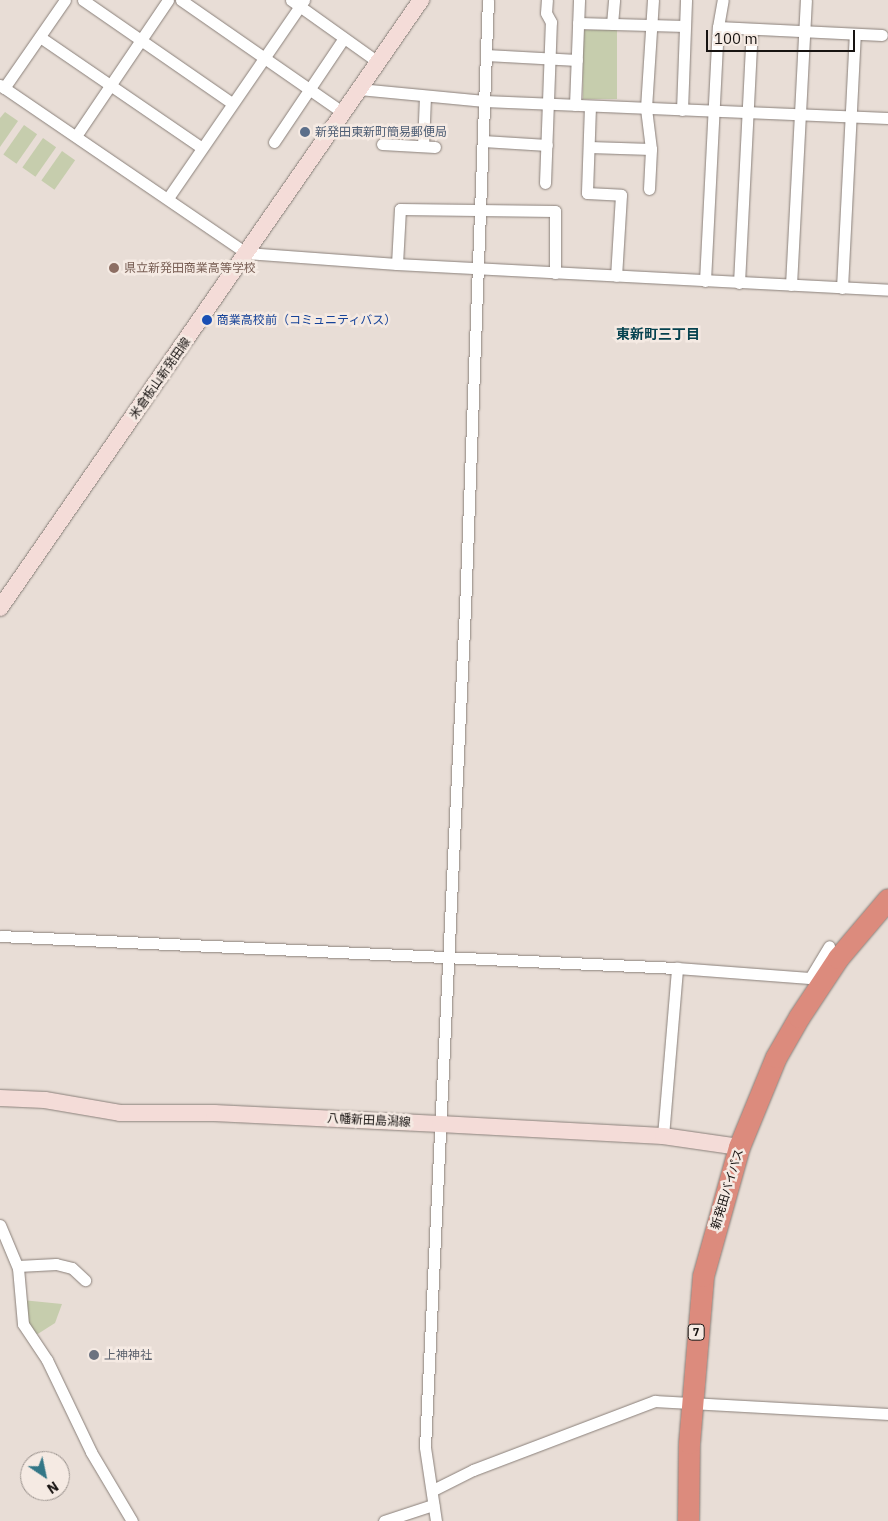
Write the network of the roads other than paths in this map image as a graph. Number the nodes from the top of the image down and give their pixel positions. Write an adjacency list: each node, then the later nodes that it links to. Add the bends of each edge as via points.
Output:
1 (65, 0): 24 (street)
2 (83, 0): 26 (street)
3 (168, 0): 26 (street)
4 (181, 0): 28 (street)
5 (421, 0): 31 (main road, 米倉板山新発田線)
6 (488, 0): 27 (street)
7 (547, 0): 29 (street)
8 (579, 0): 15 (street)
9 (614, 0): 16 (street)
10 (653, 0): 17 (street)
11 (686, 0): 18 (street)
12 (723, 0): 19 (street)
13 (806, 0): 21 (street)
14 (298, 2): 25 (street); 28 (street)
15 (578, 23): 16 (street); 30 (street)
16 (612, 24): 17 (street)
17 (651, 24): 18 (street); 42 (street)
18 (685, 26): 43 (street)
19 (718, 27): 20 (street); 44 (street)
20 (752, 29): 21 (street); 46 (street)
21 (804, 32): 22 (street); 47 (street)
22 (855, 34): 23 (street); 48 (street)
23 (882, 35)
24 (40, 37): 32 (street); 33 (street)
25 (344, 38): 31 (street); 34 (street)
26 (141, 40): 32 (street); 38 (street)
27 (486, 55): 29 (street); 37 (street)
28 (265, 58): 34 (street); 38 (street)
29 (550, 59): 30 (street); 39 (street)
30 (577, 60): 40 (street)
31 (378, 62): 35 (main road, 米倉板山新発田線)
32 (110, 85): 50 (street); 56 (street)
33 (2, 86): 50 (street)
34 (310, 89): 45 (street); 52 (street)
35 (358, 90): 36 (street); 45 (main road, 米倉板山新発田線)
36 (425, 97): 37 (street); 53 (street, via 429,146)
37 (484, 101): 39 (street); 51 (street)
38 (232, 103): 56 (street)
39 (549, 104): 40 (street); 54 (street)
40 (575, 105): 41 (street)
41 (590, 106): 42 (street); 55 (street)
42 (646, 108): 43 (street); 57 (street)
43 (682, 110): 44 (street)
44 (714, 111): 46 (street); 67 (street)
45 (342, 112): 62 (main road, 米倉板山新発田線)
46 (747, 112): 47 (street); 68 (street)
47 (800, 115): 48 (street); 69 (street)
48 (853, 117): 49 (street); 70 (street)
49 (888, 118)
50 (76, 136): 60 (street)
51 (483, 141): 54 (street); 61 (street)
52 (274, 142)
53 (382, 144)
54 (547, 145): 58 (street)
55 (589, 147): 57 (street); 66 (street, via 587,193 621,195)
56 (202, 148): 60 (street)
57 (650, 149): 59 (street)
58 (545, 183)
59 (649, 189)
60 (168, 198): 62 (street)
61 (478, 210): 63 (street, via 400,209); 64 (street); 65 (street, via 555,211)
62 (246, 253): 63 (street); 72 (main road, 米倉板山新発田線)
63 (397, 264): 64 (street)
64 (476, 269): 65 (street); 76 (street, via 465,609)
65 (555, 273): 66 (street)
66 (616, 276): 67 (street)
67 (705, 281): 68 (street)
68 (739, 282): 69 (street)
69 (790, 285): 70 (street)
70 (842, 288): 71 (street)
71 (888, 290)
72 (0, 608)
73 (888, 898): 78 (highway, 新発田バイパス / 7)
74 (0, 936): 76 (street)
75 (829, 946): 78 (street)
76 (447, 958): 77 (street); 80 (street)
77 (677, 968): 78 (street); 81 (street)
78 (817, 979): 82 (highway, 新発田バイパス / 7, via 776,1057)
79 (0, 1098): 80 (main road, 八幡新田島潟線, via 45,1100 120,1113 214,1113)
80 (440, 1124): 81 (main road, 八幡新田島潟線); 88 (street, via 425,1447)
81 (663, 1136): 82 (main road, 八幡新田島潟線)
82 (739, 1147): 86 (highway, 新発田バイパス / 7, via 703,1276)
83 (0, 1225): 84 (street)
84 (18, 1266): 85 (street, via 56,1264 72,1268); 90 (street, via 23,1324 47,1360 91,1452)
85 (85, 1280)
86 (691, 1404): 87 (street); 88 (street, via 655,1401 472,1470); 93 (highway, 新発田バイパス / 7)
87 (888, 1414)
88 (433, 1490): 89 (street)
89 (433, 1505): 91 (street); 92 (street)
90 (132, 1521)
91 (384, 1521)
92 (436, 1521)
93 (688, 1521)

